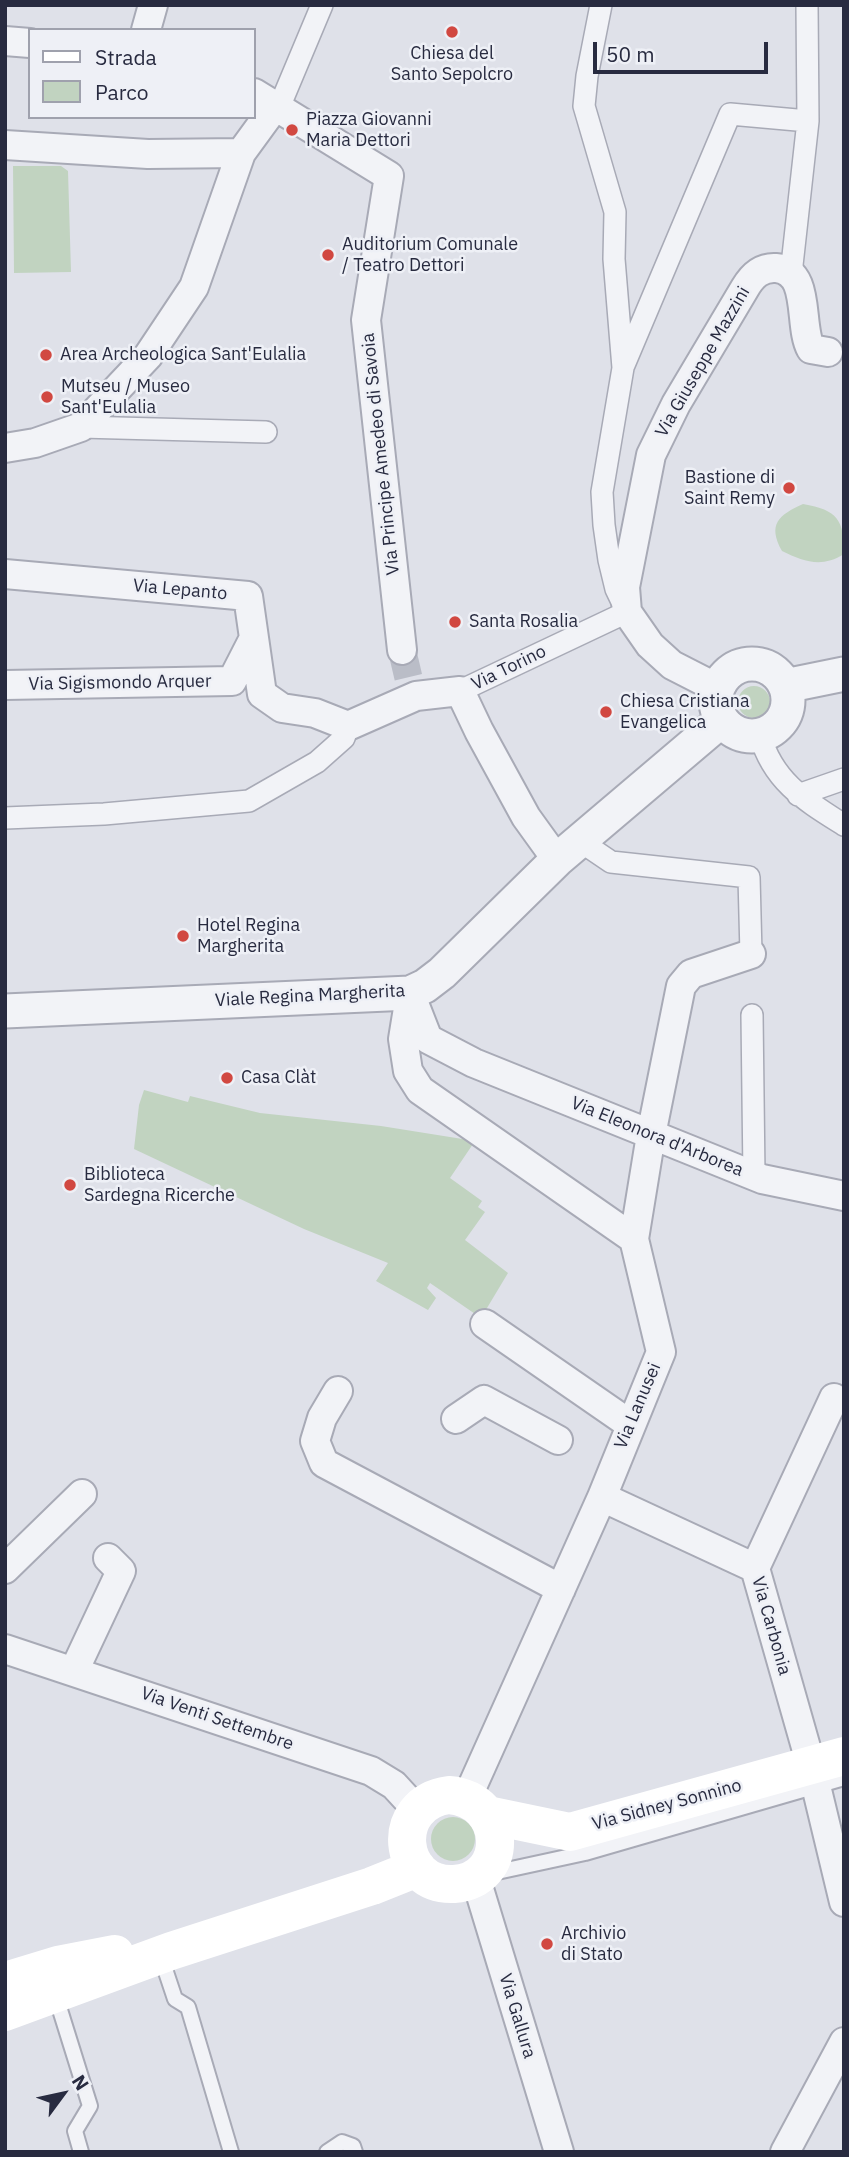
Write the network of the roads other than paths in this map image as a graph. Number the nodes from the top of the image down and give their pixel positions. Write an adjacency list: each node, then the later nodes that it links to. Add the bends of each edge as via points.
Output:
1 (153, 5): 5 (street)
2 (322, 5): 8 (street, via 283,98)
3 (601, 5): 14 (street, via 584,106 615,212)
4 (807, 5): 9 (street)
5 (147, 28)
6 (5, 41): 7 (street)
7 (28, 43)
8 (265, 99): 11 (street); 21 (street, Via Principe Amedeo di Savoia, via 389,176 366,320)
9 (808, 121): 12 (street); 14 (street, via 730,114)
10 (5, 145): 11 (street, via 148,154)
11 (242, 153): 15 (street, via 194,287 148,356)
12 (791, 274): 13 (street, via 800,287 806,340 811,349); 19 (street, Via Giuseppe Mazzini, via 767,269 750,280 651,455 628,566)
13 (828, 352)
14 (623, 368): 19 (street, via 602,492 609,560)
15 (81, 427): 16 (street); 17 (street)
16 (266, 432)
17 (5, 448)
18 (5, 574): 20 (street, Via Lepanto, via 248,597)
19 (627, 612): 25 (street, via 650,645 672,665); 26 (street, Via Torino)
20 (253, 640): 23 (street, Via Sigismondo Arquer, via 232,681); 28 (street, Via Lepanto, via 262,694 282,708 315,713)
21 (402, 650)
22 (844, 674): 24 (street)
23 (5, 685)
24 (785, 686): 25 (street, via 770,669 748,664 725,674); 29 (street, via 788,701 784,715)
25 (717, 688): 27 (street)
26 (460, 691): 28 (street, Via Torino, via 412,688); 34 (street, via 526,817)
27 (722, 720): 29 (street, via 736,732); 34 (street, Viale Regina Margherita)
28 (348, 726): 32 (street, via 344,738 317,762 249,800)
29 (760, 735): 31 (street, via 773,763)
30 (844, 779): 31 (street)
31 (798, 795): 33 (street)
32 (5, 818)
33 (844, 825)
34 (569, 850): 35 (street, via 611,862 749,877); 36 (street, Viale Regina Margherita, via 442,973)
35 (751, 954): 39 (street, Via Lanusei, via 691,974 681,986)
36 (410, 993): 37 (street, Viale Regina Margherita); 39 (street, Via Eleonora d'Arborea, via 428,1039 474,1063); 42 (street, via 403,1039 408,1072 420,1090)
37 (5, 1011)
38 (752, 1015): 40 (street)
39 (651, 1135): 40 (street, Via Eleonora d'Arborea); 42 (street, Via Lanusei)
40 (754, 1176): 41 (street, Via Eleonora d'Arborea)
41 (844, 1196)
42 (634, 1239): 47 (street, Via Lanusei, via 661,1352)
43 (485, 1325): 47 (street)
44 (338, 1391): 54 (street, via 315,1441 324,1462)
45 (834, 1398): 53 (street)
46 (456, 1419): 48 (street, via 484,1400)
47 (631, 1425): 50 (street, Via Lanusei)
48 (558, 1440)
49 (82, 1494): 52 (street)
50 (602, 1497): 53 (street, Via Carbonia); 54 (street, Via Lanusei)
51 (108, 1558): 56 (street, via 121,1571)
52 (5, 1569)
53 (755, 1569): 57 (street, Via Carbonia)
54 (561, 1589): 58 (street, Via Lanusei)
55 (5, 1649): 56 (street, Via Venti Settembre)
56 (74, 1671): 59 (street, Via Venti Settembre, via 371,1771 394,1785)
57 (828, 1771): 58 (main road, Via Sidney Sonnino, via 570,1832); 61 (lane, via 585,1853); 62 (street, Via Carbonia)
58 (478, 1807): 59 (main road, via 440,1796); 61 (main road, via 495,1831 494,1848)
59 (417, 1810): 60 (main road, via 407,1833 408,1852)
60 (417, 1868): 61 (main road, via 445,1883); 63 (main road)
61 (478, 1877): 72 (street, Via Gallura)
62 (844, 1902)
63 (171, 1951): 64 (main road, via 108,1954); 65 (main road); 69 (lane, via 165,1969 175,1999 188,2007)
64 (5, 1981)
65 (55, 1995): 66 (main road); 68 (lane, via 90,2106 75,2131)
66 (5, 2012)
67 (844, 2042): 73 (street)
68 (80, 2152)
69 (231, 2152)
70 (327, 2152): 71 (lane, via 342,2143)
71 (355, 2152)
72 (559, 2152)
73 (785, 2152)

